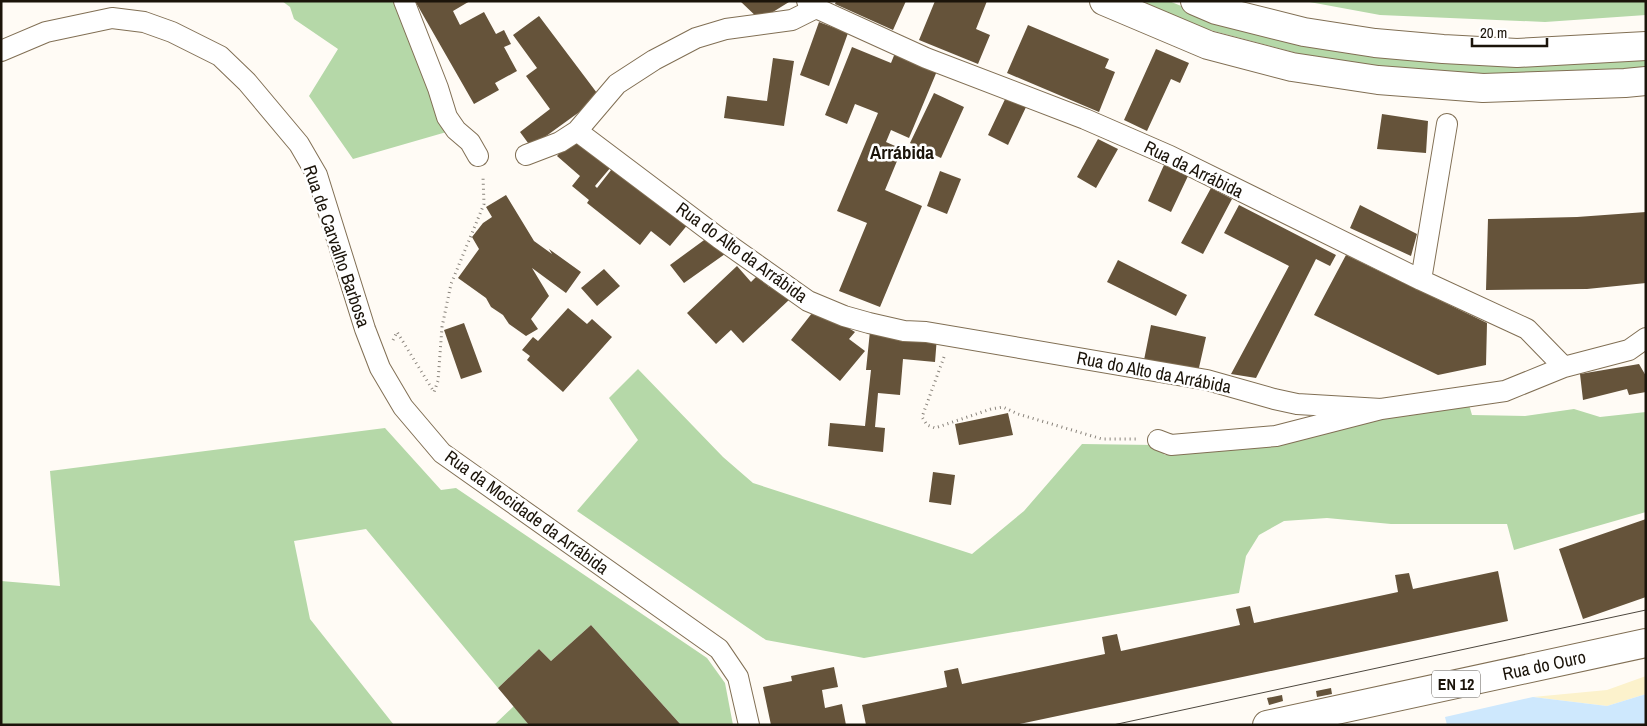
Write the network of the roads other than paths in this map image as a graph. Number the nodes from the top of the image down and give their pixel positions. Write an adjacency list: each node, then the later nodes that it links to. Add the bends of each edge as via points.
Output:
1 (404, 1): 11 (street, via 447,117)
2 (1104, 1): 7 (main road, via 1208,45 1292,67 1378,80 1482,88)
3 (1195, 1): 5 (main road, via 1216,10 1304,32 1444,50 1517,53)
4 (812, 5): 9 (street, via 792,20 726,29 696,38 654,60 617,84); 12 (street, Rua da Arrábida, via 926,58 1170,156)
5 (1646, 46)
6 (1, 51): 15 (street, Rua de Carvalho Barbosa, via 46,32 112,18 144,22 220,56 247,82 299,144 317,175)
7 (1646, 81)
8 (1447, 124): 12 (street)
9 (577, 131): 10 (street, via 560,142); 16 (street, Rua do Alto da Arrábida, via 808,301 844,316 904,331 926,332 1207,380 1297,404)
10 (526, 155)
11 (478, 156)
12 (1421, 280): 14 (street, Rua da Arrábida, via 1527,329)
13 (1646, 338): 14 (street, Rua do Alto da Arrábida, via 1629,350)
14 (1564, 367): 16 (street, Rua do Alto da Arrábida, via 1505,391)
15 (380, 368): 19 (street, Rua da Mocidade da Arrábida, via 403,407 442,453 719,649 738,677)
16 (1381, 409): 17 (street, Rua do Alto da Arrábida, via 1276,436 1171,445)
17 (1158, 440)
18 (1646, 643): 20 (main road, Rua do Ouro / EN 12)
19 (749, 725)
20 (1267, 725)

